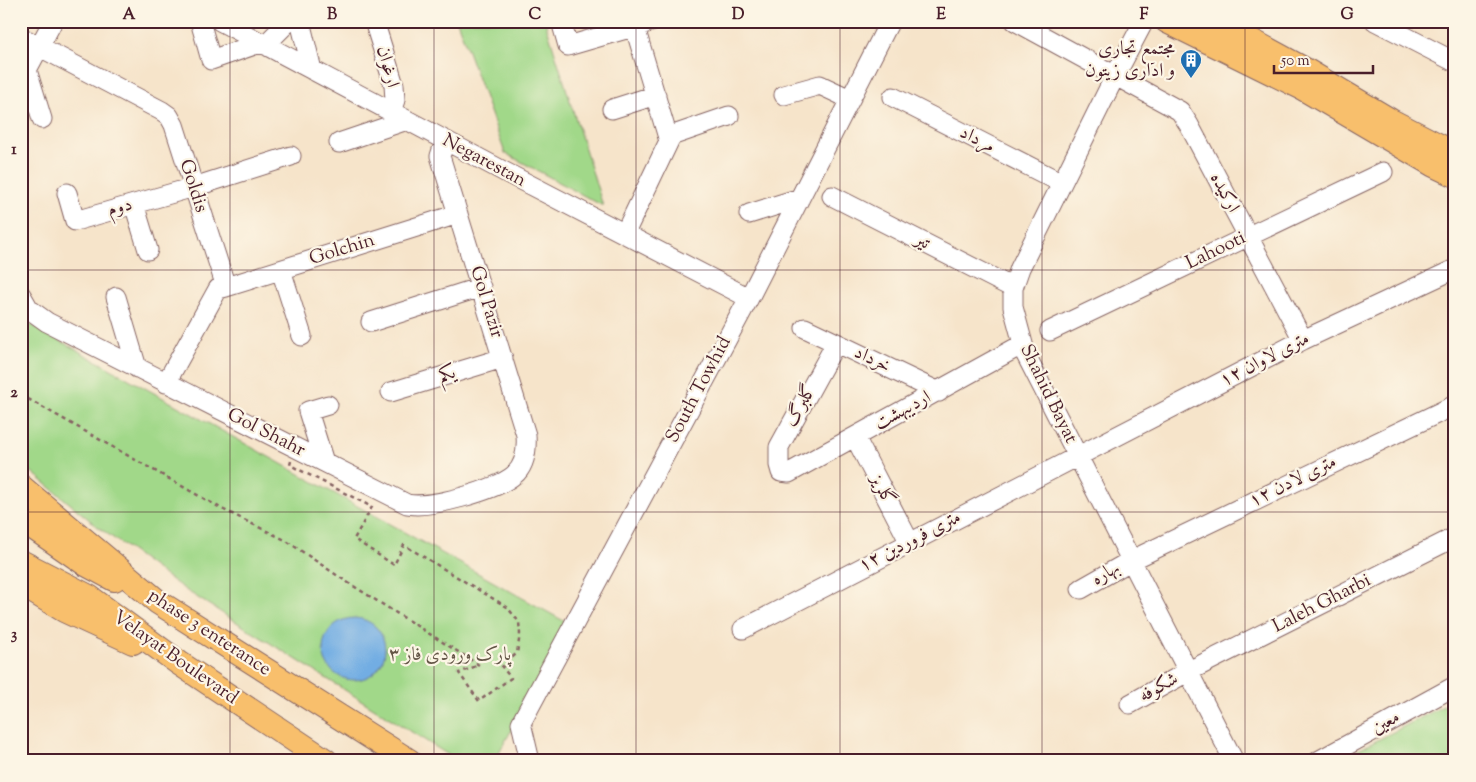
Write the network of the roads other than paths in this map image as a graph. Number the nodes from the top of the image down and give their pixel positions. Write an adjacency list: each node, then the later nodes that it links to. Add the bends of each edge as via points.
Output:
1 (53, 21): 18 (street)
2 (200, 21): 17 (street, via 210,60)
3 (220, 21): 17 (street, Negarestan)
4 (289, 21): 17 (street)
5 (300, 21): 20 (street)
6 (374, 21): 28 (street, ارغوان, via 394,85)
7 (561, 21): 15 (street, via 568,46)
8 (654, 21): 15 (street)
9 (890, 21): 26 (street, South Towhid)
10 (1015, 21): 22 (street, ارکیده)
11 (1144, 21): 22 (street, Shahid Bayat)
12 (1167, 21): 37 (main road, via 1301,87)
13 (1215, 21): 34 (main road)
14 (1374, 21): 19 (street)
15 (635, 24): 23 (street)
16 (21, 37): 18 (street, Goldis)
17 (263, 44): 20 (street, Negarestan)
18 (40, 46): 21 (street); 39 (street, Goldis, via 169,116)
19 (1455, 62)
20 (312, 70): 28 (street, Negarestan)
21 (24, 75): 30 (street)
22 (1114, 76): 38 (street, Shahid Bayat); 47 (street, ارکیده, via 1180,111)
23 (656, 95): 27 (street); 31 (street)
24 (784, 95): 26 (street, via 820,85)
25 (893, 97): 38 (street, مرداد)
26 (850, 99): 42 (street, South Towhid)
27 (612, 108)
28 (399, 116): 32 (street, Negarestan); 33 (street)
29 (728, 116): 31 (street)
30 (42, 118)
31 (668, 137): 46 (street, via 669,141)
32 (445, 141): 44 (street, Gol Pazir, via 440,156); 46 (street, Negarestan)
33 (339, 143)
34 (1455, 154)
35 (291, 156): 39 (street)
36 (1383, 172): 47 (street, Lahooti)
37 (1455, 175)
38 (1062, 183): 53 (street, Shahid Bayat)
39 (194, 187): 43 (street, دوم); 51 (street, Goldis)
40 (67, 193): 43 (street, دوم, via 75,221)
41 (832, 196): 53 (street, تیر)
42 (800, 198): 45 (street); 56 (street, South Towhid)
43 (134, 204): 48 (street)
44 (458, 214): 50 (street, Golchin); 52 (street, Gol Pazir)
45 (749, 214)
46 (625, 234): 56 (street, Negarestan)
47 (1247, 236): 59 (street, Lahooti); 61 (street, ارکیده)
48 (148, 250)
49 (1455, 269): 61 (street, ۱۲ متری لاوان)
50 (281, 270): 51 (street, Golchin); 60 (street)
51 (226, 287): 66 (street, via 218,290)
52 (481, 287): 57 (street); 64 (street, Gol Pazir)
53 (1013, 288): 63 (street, Shahid Bayat, via 1013,307)
54 (21, 295): 65 (street, Gol Shahr, via 30,309 47,322)
55 (116, 297): 65 (street)
56 (749, 298): 92 (street, South Towhid, via 521,723)
57 (371, 322)
58 (805, 328): 62 (street, خرداد)
59 (1050, 331)
60 (302, 336)
61 (1303, 340): 72 (street, ۱۲ متری لاوان)
62 (836, 343): 68 (street, خرداد); 75 (street, گلبرگ, via 779,447)
63 (1023, 344): 68 (street, اردیبهشت); 72 (street, Shahid Bayat)
64 (503, 358): 67 (street, یکم); 74 (street, Gol Pazir, via 526,435)
65 (137, 368): 66 (street, Gol Shahr)
66 (166, 383): 73 (street, Gol Shahr)
67 (391, 392)
68 (939, 392): 71 (street, اردیبهشت)
69 (328, 405): 73 (street, via 308,411)
70 (1455, 405): 80 (street, ۱۲ متری لادن)
71 (855, 437): 75 (street, اردیبهشت, via 789,473); 79 (street, گلریز)
72 (1078, 456): 79 (street, ۱۲ متری فروردین); 80 (street, Shahid Bayat)
73 (324, 462): 74 (street, Gol Shahr, via 414,505 441,502 495,486 515,475)
74 (523, 464)
75 (781, 472)
76 (21, 487): 84 (main road, phase 3 enterance)
77 (21, 520): 84 (main road, Velayat Boulevard, via 86,564)
78 (1455, 537): 87 (street, Laleh Gharbi)
79 (910, 543): 85 (street, ۱۲ متری فروردین)
80 (1132, 560): 83 (street, بهاره); 87 (street, Shahid Bayat)
81 (21, 562): 86 (main road, Velayat Boulevard, via 89,597)
82 (21, 584): 86 (main road, via 64,610)
83 (1081, 589)
84 (158, 602): 91 (main road, phase 3 enterance)
85 (743, 628)
86 (178, 663): 90 (main road, Velayat Boulevard)
87 (1189, 671): 89 (street, شکوفه); 93 (street, Shahid Bayat)
88 (1455, 686): 94 (street, معین)
89 (1130, 704)
90 (326, 761)
91 (409, 761)
92 (530, 761)
93 (1234, 761)
94 (1318, 761)

